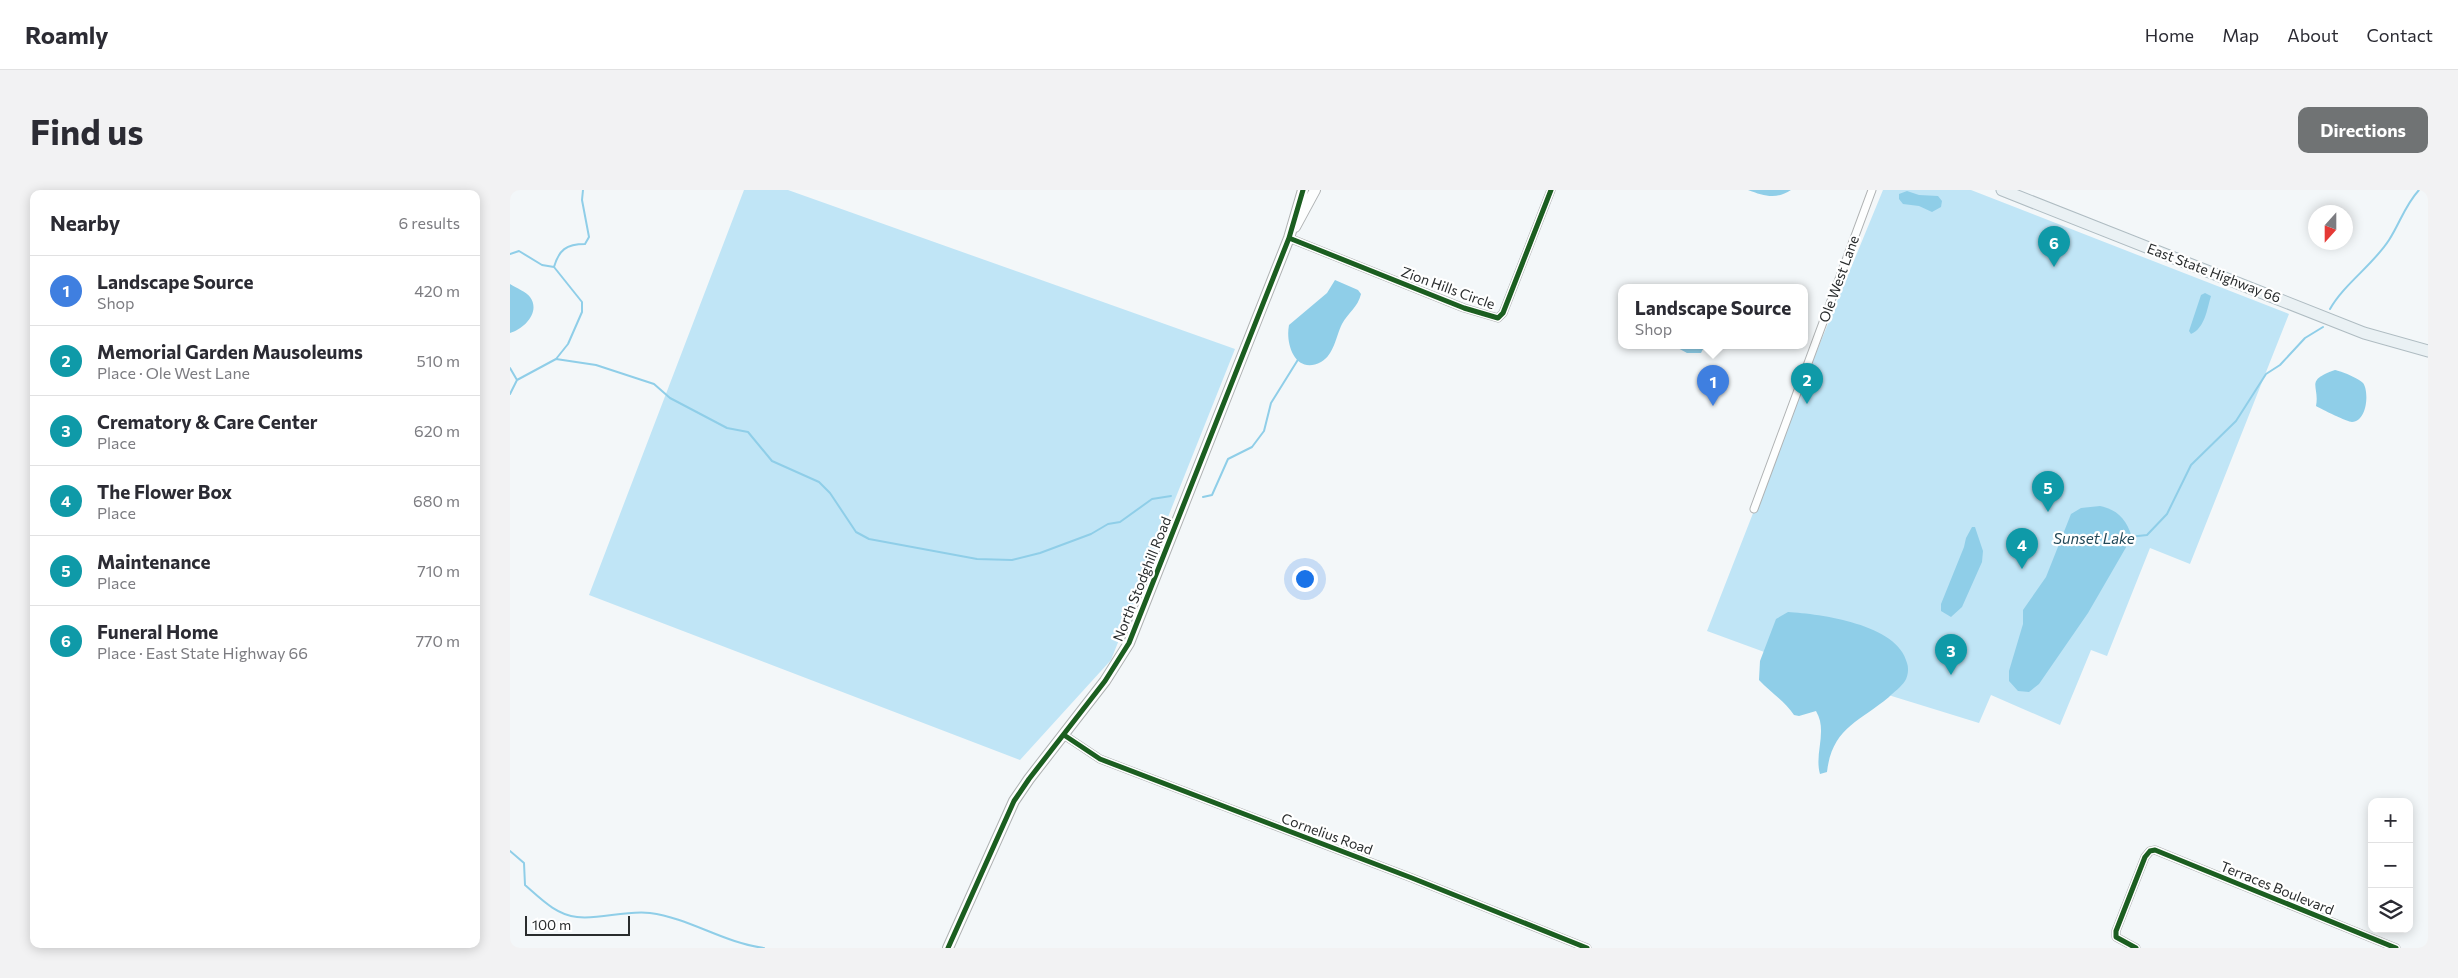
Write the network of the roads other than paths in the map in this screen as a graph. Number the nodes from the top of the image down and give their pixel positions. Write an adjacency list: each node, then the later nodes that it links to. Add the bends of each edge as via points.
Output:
1 (1303, 190): 6 (street, North Stodghill Road)
2 (1315, 190): 6 (street, North Stodghill Road)
3 (1551, 190): 6 (street, Zion Hills Circle, via 1498,318 1464,308)
4 (1872, 190): 8 (street, Ole West Lane)
5 (2002, 190): 7 (main road, East State Highway 66, via 2364,333)
6 (1289, 238): 9 (street, North Stodghill Road, via 1132,636 1106,681)
7 (2428, 351)
8 (1754, 509)
9 (1064, 735): 11 (street, North Stodghill Road, via 1014,802); 12 (street, Cornelius Road, via 1100,759)
10 (2381, 945): 13 (street, Terraces Boulevard, via 2156,850 2150,851 2145,858 2116,931 2116,937); 14 (street, Terraces Boulevard)
11 (948, 948)
12 (1587, 948)
13 (2136, 948)
14 (2396, 948)

